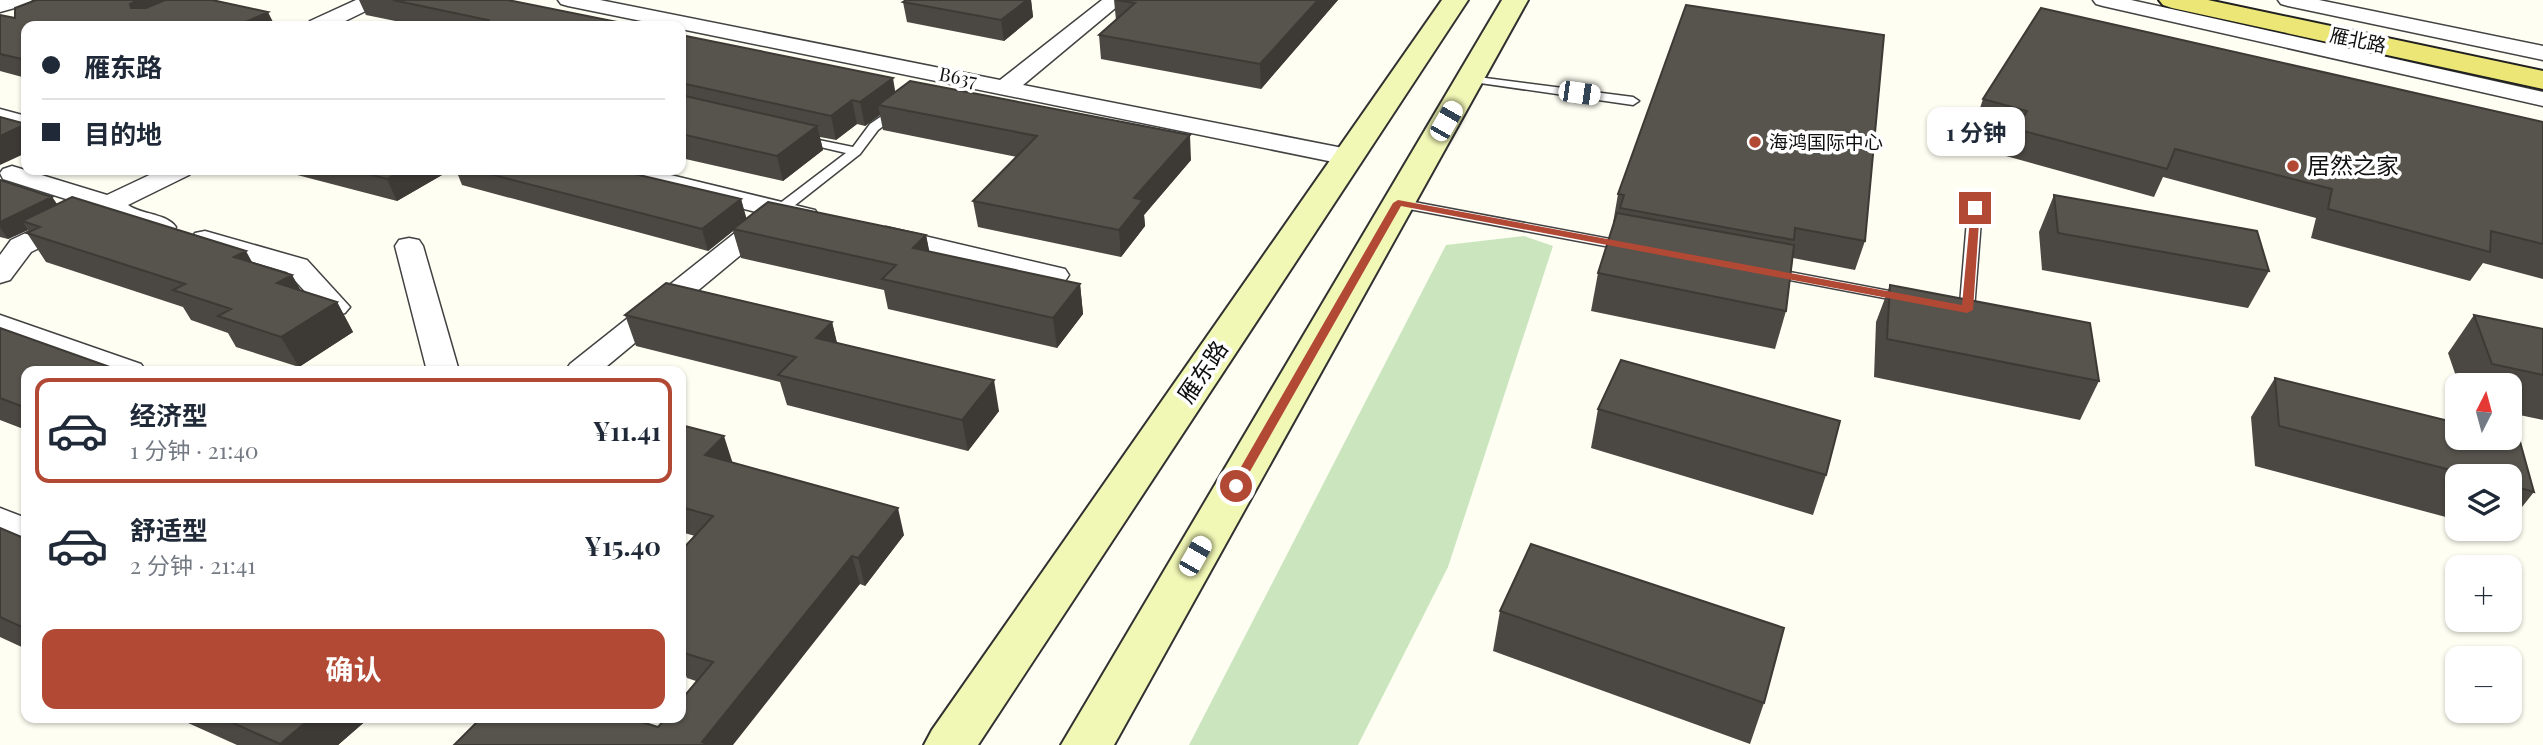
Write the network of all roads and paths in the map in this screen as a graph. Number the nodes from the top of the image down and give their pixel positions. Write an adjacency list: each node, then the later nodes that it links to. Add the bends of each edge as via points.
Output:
1 (373, 0): 13 (street)
2 (568, 0): 14 (street, B637)
3 (1115, 0): 21 (street)
4 (1455, 0): 29 (main road, 雁东路)
5 (1515, 0): 19 (main road)
6 (2103, 0): 22 (street)
7 (2172, 0): 20 (main road, 雁北路)
8 (2229, 0): 9 (main road, 雁北路)
9 (2285, 4): 12 (street); 18 (main road, 雁北路)
10 (30, 5): 11 (street); 16 (street)
11 (0, 6)
12 (2392, 11): 17 (street)
13 (329, 21)
14 (674, 21)
15 (686, 23): 21 (street, B637)
16 (0, 24)
17 (2543, 53)
18 (2543, 66)
19 (1470, 79): 23 (lane); 33 (main road)
20 (2543, 80)
21 (1006, 87): 29 (street, B637)
22 (2543, 99)
23 (1633, 101)
24 (908, 102): 28 (lane, via 874,127)
25 (0, 113): 26 (lane)
26 (21, 119)
27 (788, 135): 28 (lane)
28 (856, 151): 36 (lane)
29 (1348, 158): 49 (main road, 雁东路)
30 (13, 174): 34 (street)
31 (170, 175): 34 (street)
32 (639, 175): 36 (street)
33 (1398, 203): 38 (lane); 50 (main road)
34 (110, 204): 40 (street, via 21,246); 42 (street, via 127,216 297,266)
35 (1975, 208): 39 (lane, via 1967,310)
36 (780, 210): 41 (street); 46 (street)
37 (409, 246): 45 (street)
38 (1642, 249)
39 (1751, 269)
40 (0, 274)
41 (1055, 275)
42 (335, 307)
43 (0, 324): 44 (street)
44 (116, 366)
45 (442, 366)
46 (587, 366)
47 (0, 521): 48 (street)
48 (21, 531)
49 (950, 745)
50 (1087, 745)

